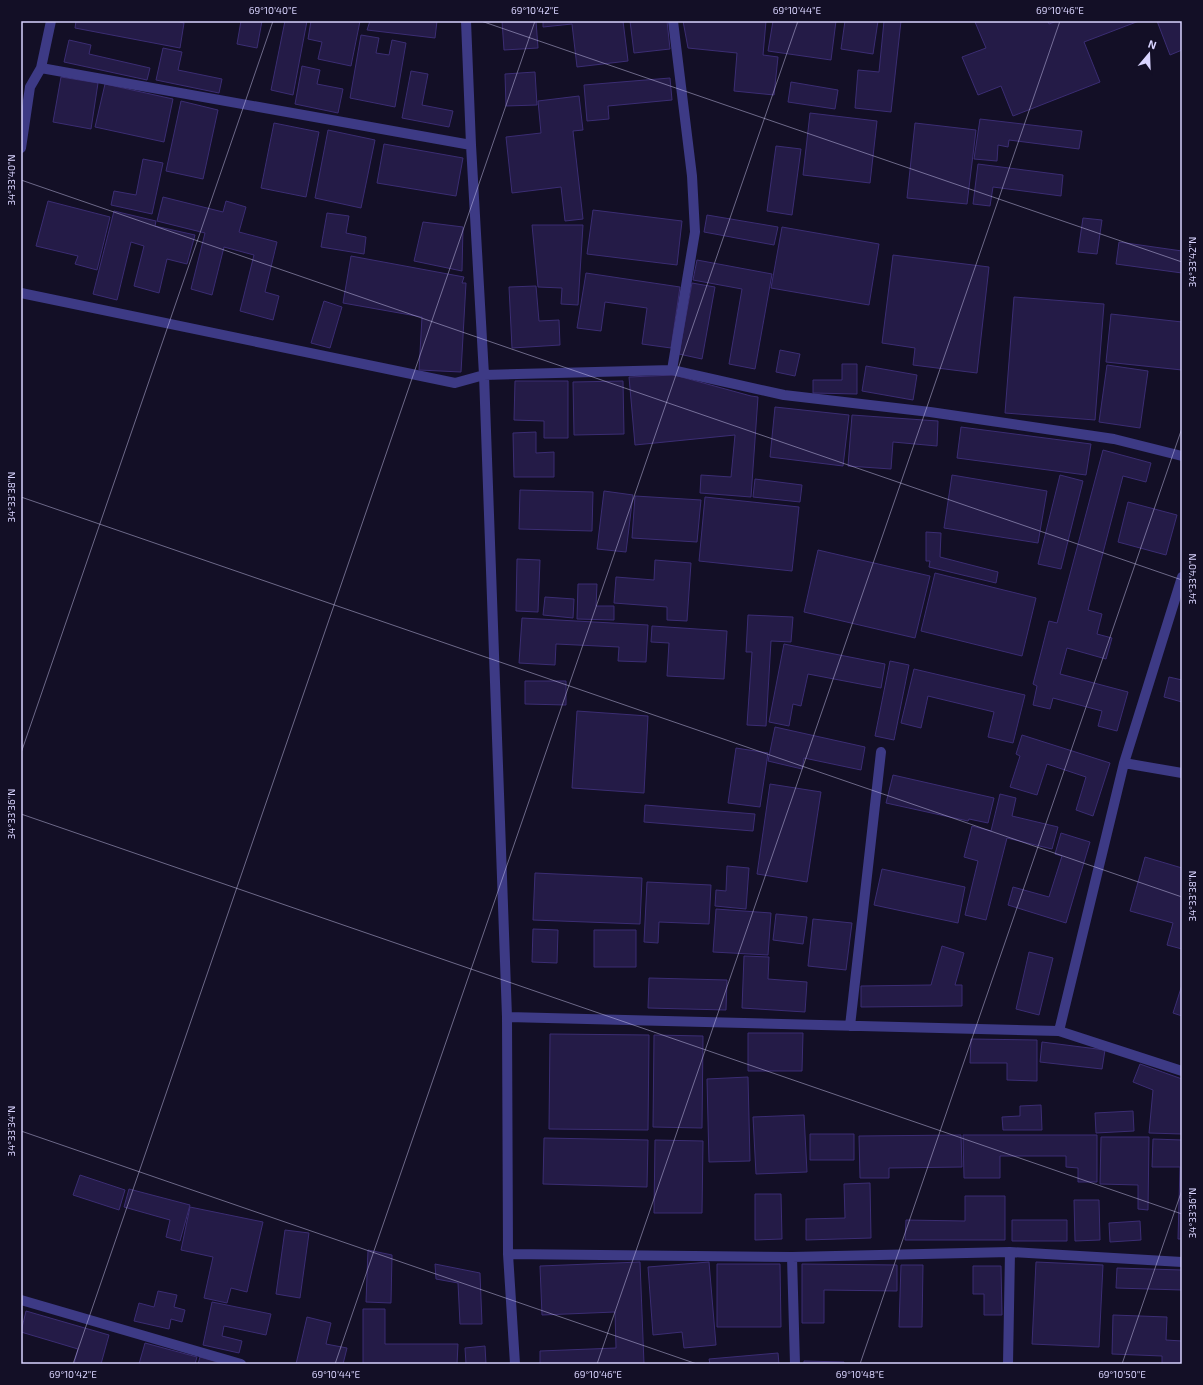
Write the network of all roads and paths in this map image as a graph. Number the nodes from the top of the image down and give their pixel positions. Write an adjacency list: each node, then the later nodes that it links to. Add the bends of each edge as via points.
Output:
1 (51, 21): 4 (street)
2 (466, 21): 6 (street)
3 (673, 21): 9 (street, via 692,176 695,232)
4 (41, 68): 5 (street); 6 (street)
5 (26, 85): 7 (street)
6 (471, 145): 10 (street)
7 (21, 148)
8 (21, 294): 10 (street, via 455,383)
9 (672, 370): 10 (street); 11 (street, via 784,395 930,412 1114,439)
10 (484, 375): 17 (street)
11 (1182, 456)
12 (1182, 577): 13 (street)
13 (1180, 590): 15 (street)
14 (881, 752): 18 (street)
15 (1124, 763): 16 (street); 19 (street)
16 (1182, 773)
17 (507, 1017): 18 (street); 22 (street)
18 (850, 1026): 19 (street)
19 (1059, 1032): 20 (street)
20 (1182, 1071)
21 (1010, 1252): 23 (street); 24 (street); 29 (street)
22 (508, 1254): 23 (street); 27 (street)
23 (792, 1257): 28 (street)
24 (1182, 1262)
25 (21, 1300): 26 (street)
26 (241, 1364)
27 (515, 1364)
28 (796, 1364)
29 (1008, 1364)

